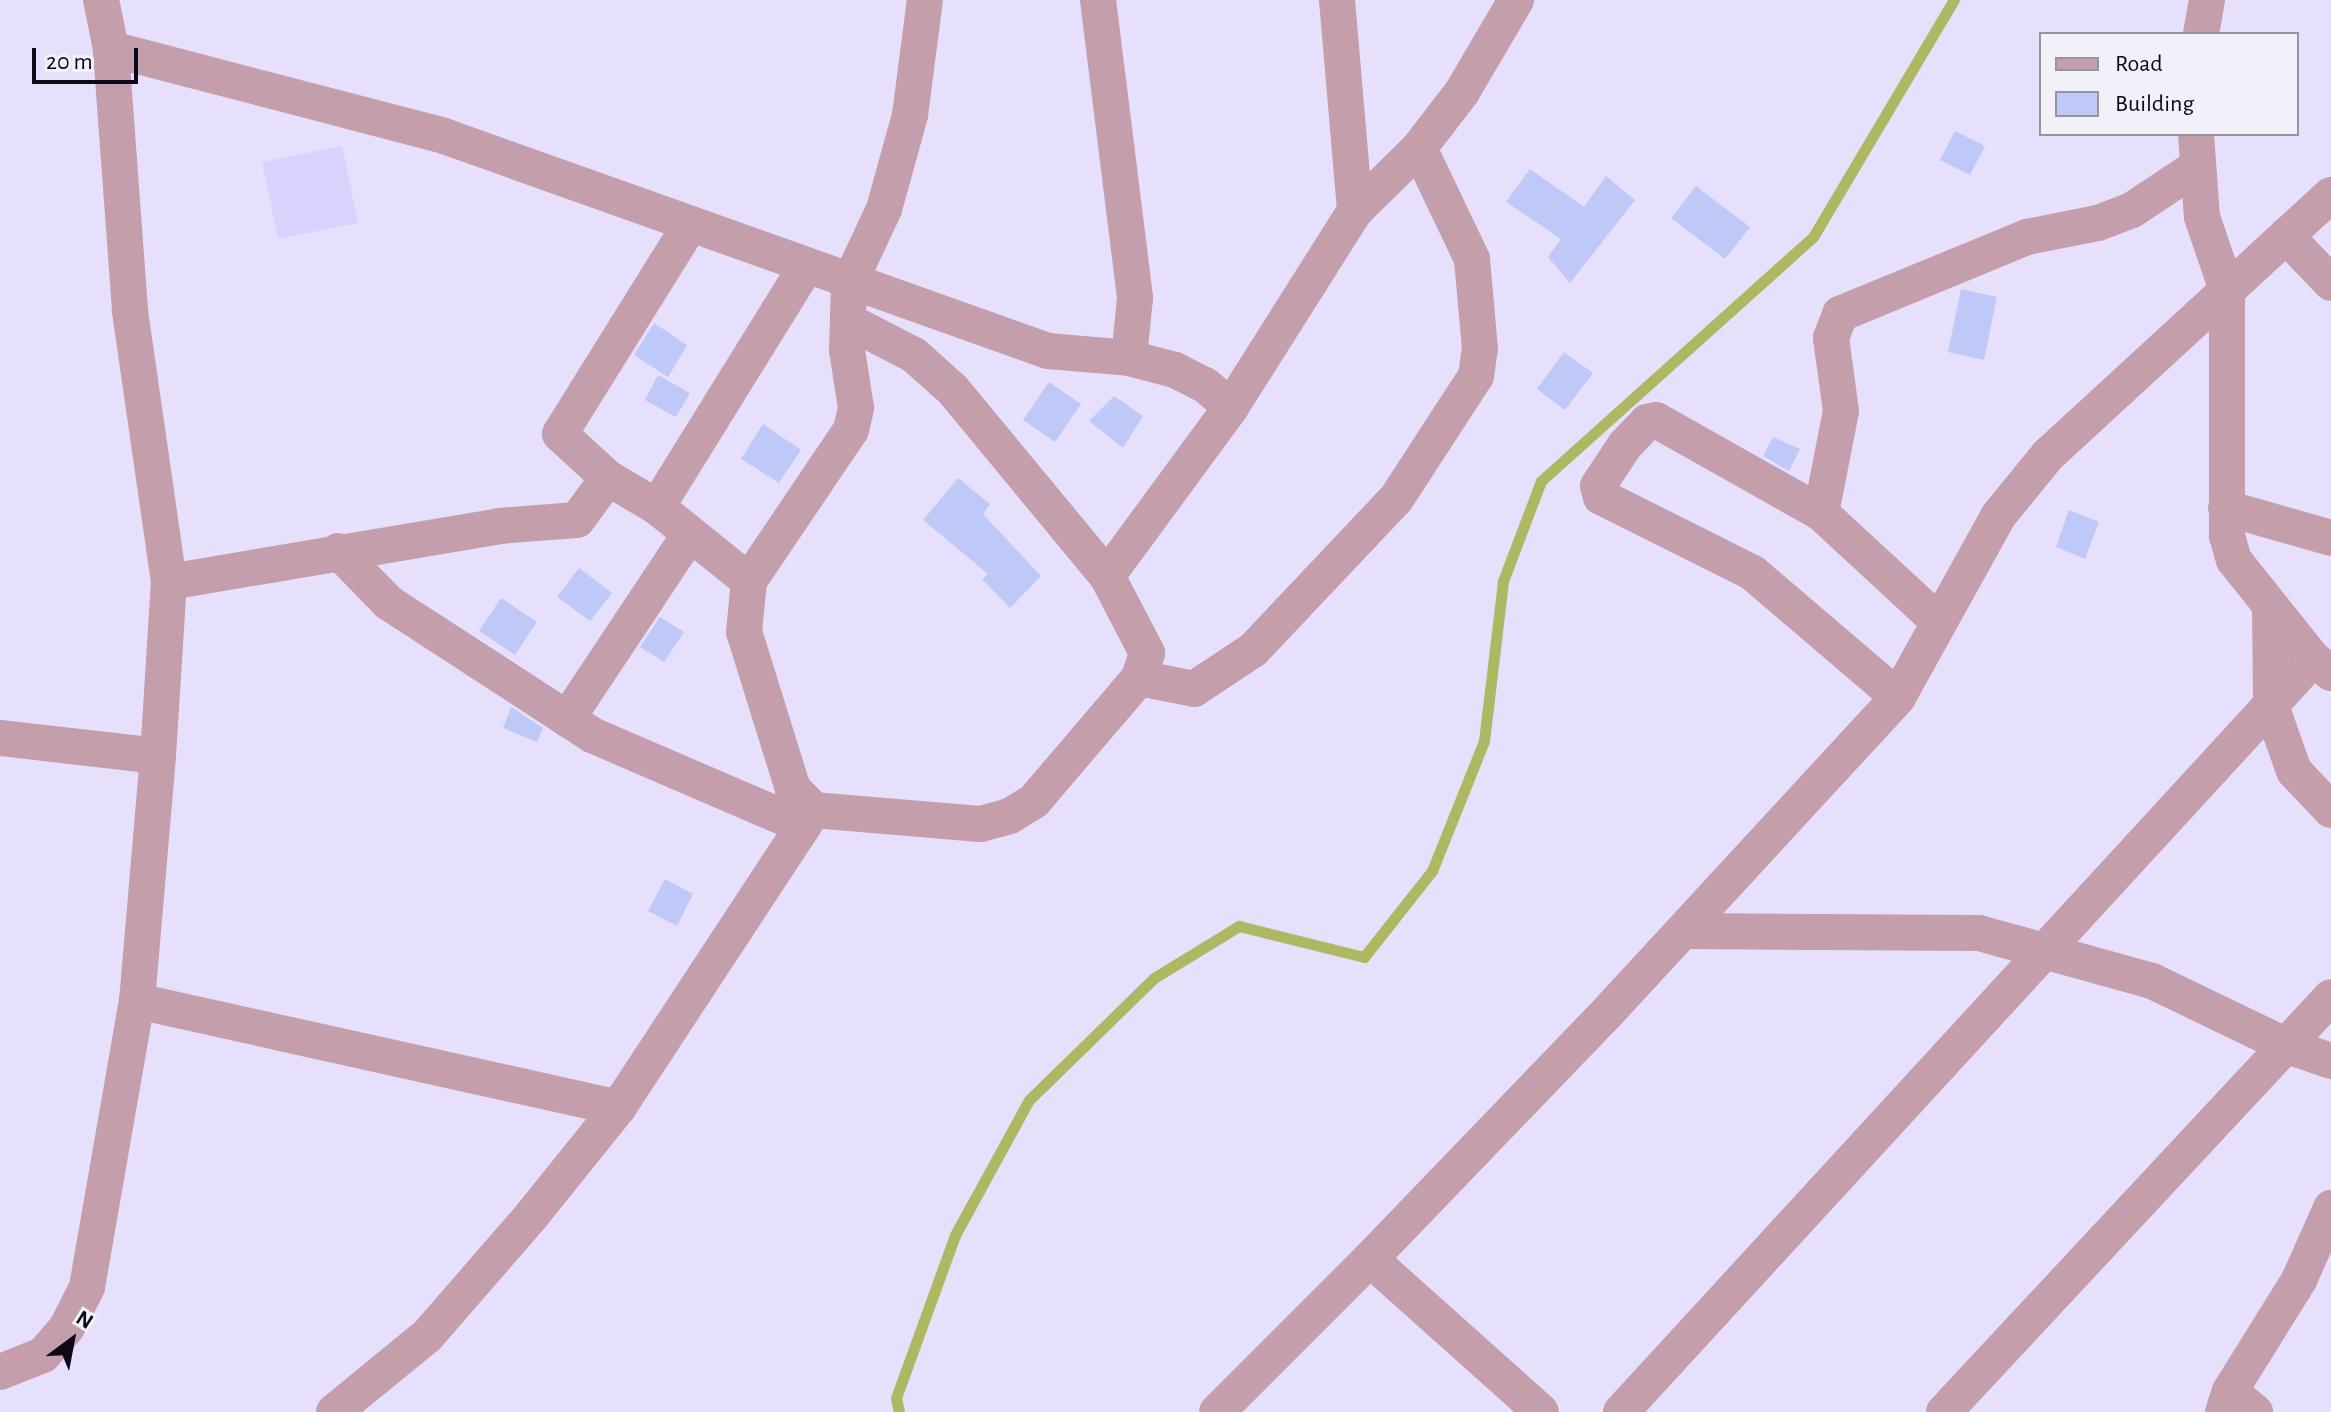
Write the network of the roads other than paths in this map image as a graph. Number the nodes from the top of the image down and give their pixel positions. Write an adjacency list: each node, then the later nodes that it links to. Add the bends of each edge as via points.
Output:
1 (101, 0): 8 (street)
2 (925, 0): 17 (street, via 907,128 884,209)
3 (1098, 0): 20 (street, via 1135,298)
4 (1337, 0): 12 (street)
5 (1516, 0): 9 (street, via 1462,92)
6 (2207, 0): 7 (street)
7 (2201, 32)
8 (111, 49): 13 (street, via 444,136); 31 (street, via 130,310)
9 (1419, 148): 12 (street); 35 (street, via 1472,259 1480,349 1476,376 1396,499 1253,650 1194,689)
10 (2197, 150): 18 (street, via 2202,217); 25 (street, via 2132,210 2098,223 2027,237 1840,314 1831,338 1841,411)
11 (2331, 195): 14 (street)
12 (1355, 211): 21 (street)
13 (690, 225): 15 (street); 22 (street, via 562,427 563,442)
14 (2286, 236): 16 (street); 18 (street)
15 (806, 267): 17 (street); 23 (street)
16 (2331, 283)
17 (849, 284): 19 (street); 20 (street, via 1048,351)
18 (2227, 290): 24 (street); 33 (street, via 2048,455 1999,515)
19 (848, 321): 29 (street, via 935,370); 30 (street, via 856,408 851,430)
20 (1129, 358): 21 (street, via 1185,375)
21 (1231, 407): 29 (street)
22 (608, 478): 23 (street); 28 (street, via 577,520)
23 (657, 507): 26 (street)
24 (2226, 508): 27 (street); 32 (street, via 2234,560)
25 (1821, 513): 33 (street); 36 (street, via 1656,420 1647,422 1625,445 1598,486 1601,497 1753,573)
26 (690, 534): 30 (street); 38 (street)
27 (2331, 538)
28 (338, 551): 31 (street); 38 (street, via 389,603)
29 (1107, 576): 35 (street, via 1147,653)
30 (749, 581): 42 (street, via 744,632 754,673 793,789)
31 (169, 582): 40 (street)
32 (2270, 606): 34 (street); 37 (street)
33 (1939, 622): 36 (street)
34 (2322, 666): 37 (street)
35 (1139, 678): 42 (street, via 1034,801 1010,816 980,824)
36 (1898, 697): 43 (street)
37 (2271, 706): 41 (street, via 2294,771); 44 (street)
38 (567, 719): 42 (street, via 626,751)
39 (0, 738): 40 (street)
40 (158, 756): 46 (street)
41 (2331, 810)
42 (809, 818): 49 (street)
43 (1683, 931): 44 (street, via 1979,933); 51 (street)
44 (2048, 950): 47 (street, via 2152,981); 57 (street)
45 (2331, 997): 47 (street)
46 (137, 1001): 49 (street); 52 (street, via 87,1287 67,1327 43,1355)
47 (2285, 1045): 48 (street); 58 (street)
48 (2331, 1061)
49 (618, 1108): 54 (street, via 427,1336)
50 (2331, 1208): 53 (street)
51 (1370, 1259): 55 (street); 56 (street)
52 (0, 1372)
53 (2236, 1405)
54 (334, 1412)
55 (1217, 1412)
56 (1541, 1412)
57 (1621, 1412)
58 (1944, 1412)

